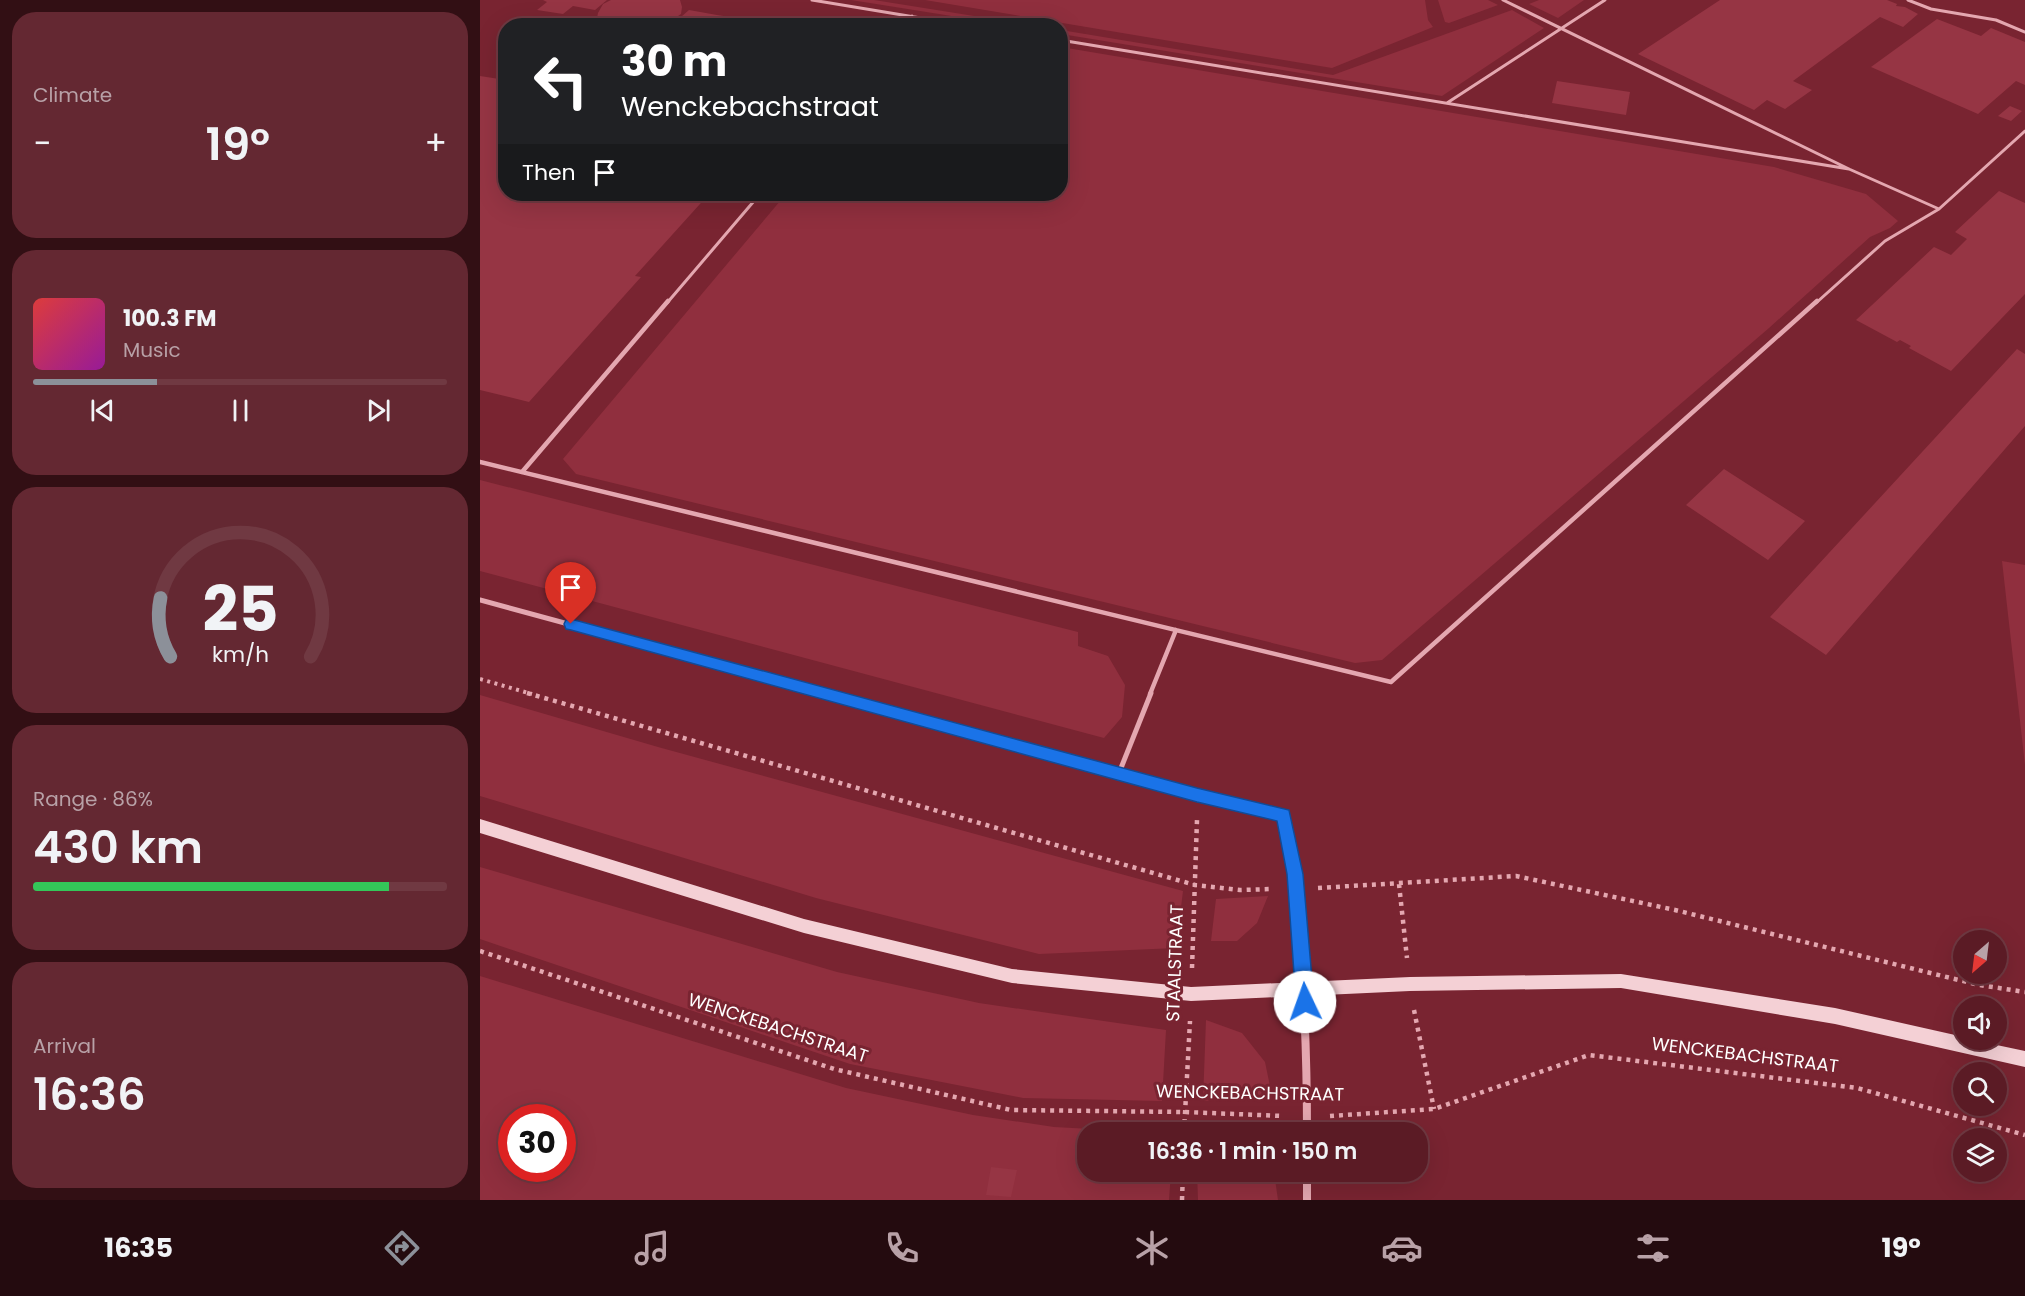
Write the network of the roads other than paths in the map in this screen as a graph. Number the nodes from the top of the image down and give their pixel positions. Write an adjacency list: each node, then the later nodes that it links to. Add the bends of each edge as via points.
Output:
1 (812, 0): 5 (lane)
2 (1503, 0): 7 (lane)
3 (1605, 0): 7 (lane)
4 (1908, 0): 8 (lane)
5 (912, 16): 6 (lane)
6 (923, 18)
7 (1562, 29): 10 (lane); 12 (lane)
8 (2025, 32)
9 (1068, 41): 10 (lane)
10 (1447, 103): 12 (lane)
11 (2025, 131): 14 (lane)
12 (1849, 169): 14 (lane)
13 (754, 201): 16 (lane)
14 (1939, 209): 18 (lane, via 1884,241 1391,682)
15 (480, 462): 16 (lane)
16 (522, 472): 18 (lane)
17 (480, 600): 19 (street)
18 (1176, 630): 19 (lane)
19 (1119, 773): 21 (street, via 1284,815 1295,874)
20 (480, 826): 21 (street, via 804,926 1000,973 1191,994)
21 (1305, 989): 22 (street, via 1622,981 1835,1016); 23 (street)
22 (2025, 1059)
23 (1307, 1122)
24 (1307, 1182): 25 (street)
25 (1307, 1200)

